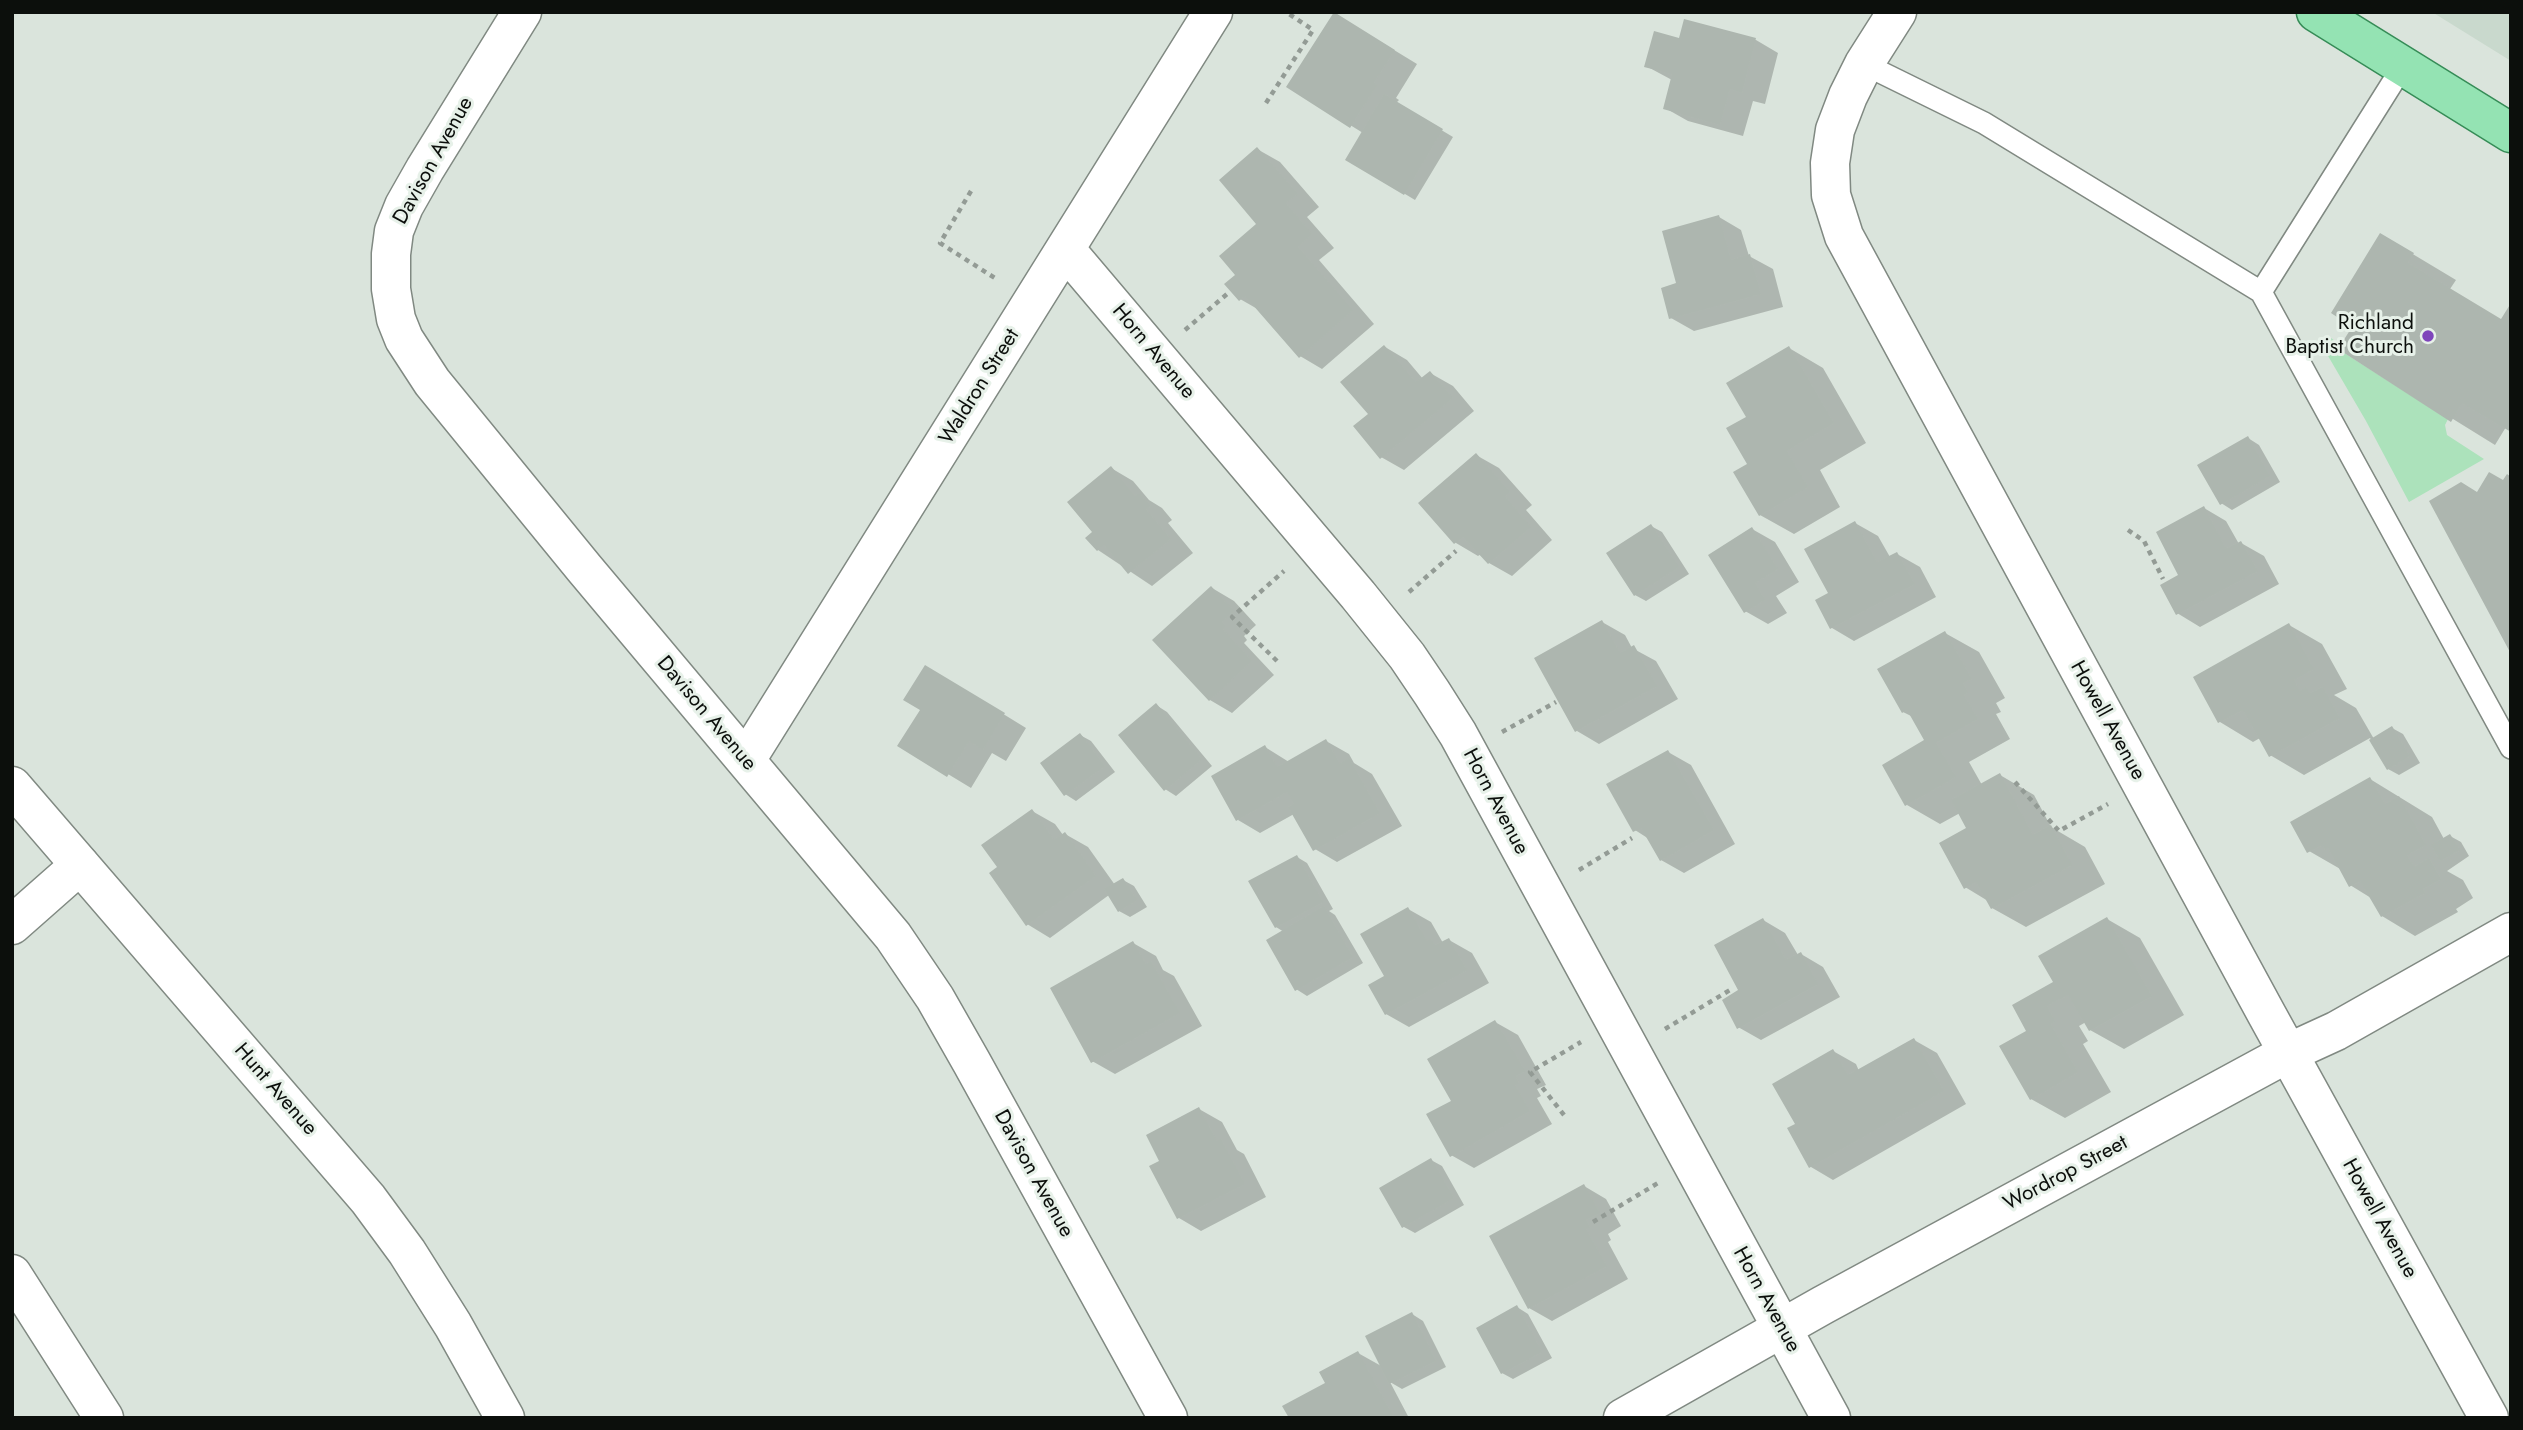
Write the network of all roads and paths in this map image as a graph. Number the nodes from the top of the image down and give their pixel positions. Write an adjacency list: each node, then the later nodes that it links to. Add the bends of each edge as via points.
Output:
1 (522, 12): 25 (street, Davison Avenue, via 404,206 391,254 396,319 432,383)
2 (1213, 12): 11 (street, Waldron Street)
3 (1286, 12): 8 (path, via 1313,30)
4 (1897, 12): 6 (street, Howell Avenue)
5 (2316, 12): 7 (main road)
6 (1864, 64): 13 (lane, via 1984,123); 37 (street, Howell Avenue, via 1835,130 1830,163 1831,195 1844,236)
7 (2403, 66): 9 (main road); 13 (lane)
8 (1266, 103)
9 (2511, 133)
10 (971, 191): 12 (path, via 940,243)
11 (1066, 250): 25 (street, Waldron Street); 42 (street, Horn Avenue, via 1407,656 1458,734)
12 (998, 280)
13 (2261, 292): 24 (lane)
14 (1227, 294): 15 (path)
15 (1181, 333)
16 (2128, 530): 19 (path, via 2144,541)
17 (1456, 551): 20 (path)
18 (1287, 569): 21 (path, via 1232,617)
19 (2163, 579)
20 (1406, 594)
21 (1277, 661)
22 (1556, 702): 23 (path)
23 (1502, 733)
24 (2511, 748)
25 (746, 760): 45 (street, Davison Avenue, via 885,926 934,998)
26 (2015, 782): 28 (path, via 2059,831)
27 (12, 786): 30 (street, Hunt Avenue)
28 (2115, 800)
29 (1632, 838): 31 (path)
30 (80, 865): 32 (street); 44 (street, Hunt Avenue, via 368,1199 453,1325)
31 (1577, 872)
32 (12, 925)
33 (2511, 932): 37 (street, Wordrop Street, via 2336,1031)
34 (1730, 990): 35 (path)
35 (1661, 1031)
36 (1581, 1042): 38 (path, via 1530,1072)
37 (2288, 1053): 42 (street, Wordrop Street); 48 (street, Howell Avenue)
38 (1564, 1115)
39 (1658, 1182): 40 (path)
40 (1593, 1222)
41 (12, 1274): 43 (street)
42 (1781, 1328): 46 (street, Wordrop Street); 47 (street, Horn Avenue)
43 (104, 1418)
44 (505, 1418)
45 (1168, 1418)
46 (1623, 1418)
47 (1830, 1418)
48 (2489, 1418)

